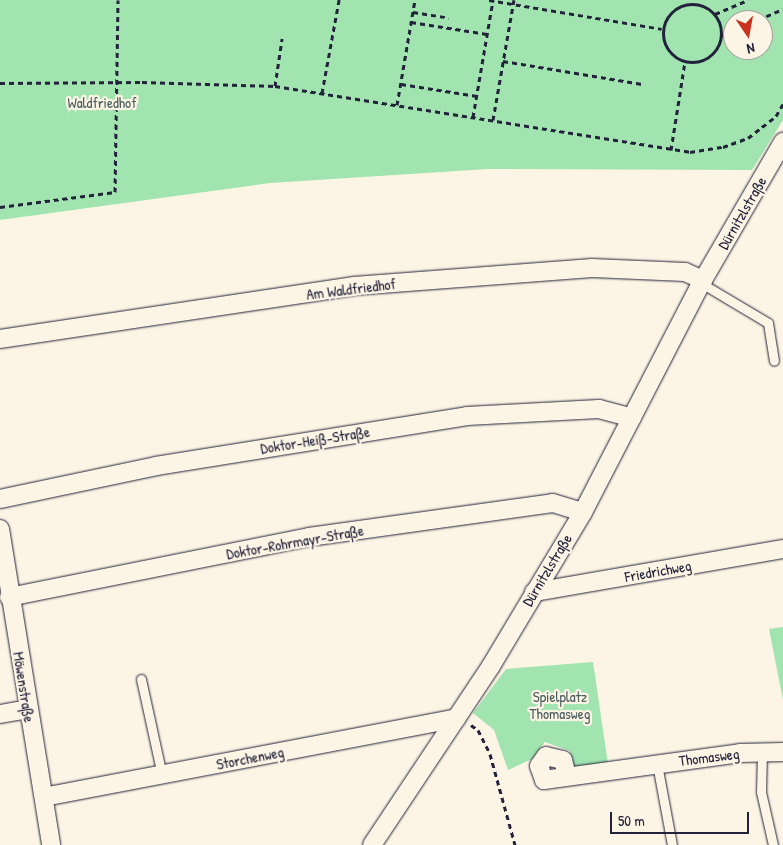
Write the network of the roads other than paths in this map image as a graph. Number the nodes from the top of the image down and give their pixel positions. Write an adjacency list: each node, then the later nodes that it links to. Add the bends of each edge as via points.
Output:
1 (783, 142): 2 (street, Dürnitzlstraße)
2 (702, 281): 3 (street, Am Waldfriedhof, via 685,272 592,268 354,286); 4 (lane, via 768,323); 5 (street, Dürnitzlstraße)
3 (0, 339)
4 (774, 361)
5 (632, 418): 6 (street, Doktor-Heiß-Straße, via 599,409 466,416 156,466); 7 (street, Dürnitzlstraße)
6 (0, 499)
7 (582, 512): 10 (street, Dürnitzlstraße); 11 (street, Doktor-Rohrmayr-Straße, via 553,503 309,537)
8 (0, 529): 11 (street, Möwenstraße)
9 (783, 549): 10 (street, Friedrichweg)
10 (534, 592): 15 (street, Dürnitzlstraße)
11 (9, 596): 13 (street, Möwenstraße)
12 (141, 679): 19 (lane)
13 (27, 709): 14 (street); 21 (street, Möwenstraße)
14 (0, 714)
15 (457, 718): 19 (street, Storchenweg); 23 (street, Dürnitzlstraße)
16 (762, 752): 17 (street, Thomasweg); 18 (street, Thomasweg); 25 (lane, Thomasweg, via 762,792)
17 (783, 752)
18 (657, 764): 20 (street, Thomasweg); 24 (lane, Thomasweg)
19 (162, 775): 21 (street, Storchenweg)
20 (567, 776)
21 (44, 797): 22 (street, Möwenstraße)
22 (51, 845)
23 (372, 845)
24 (672, 845)
25 (773, 845)

